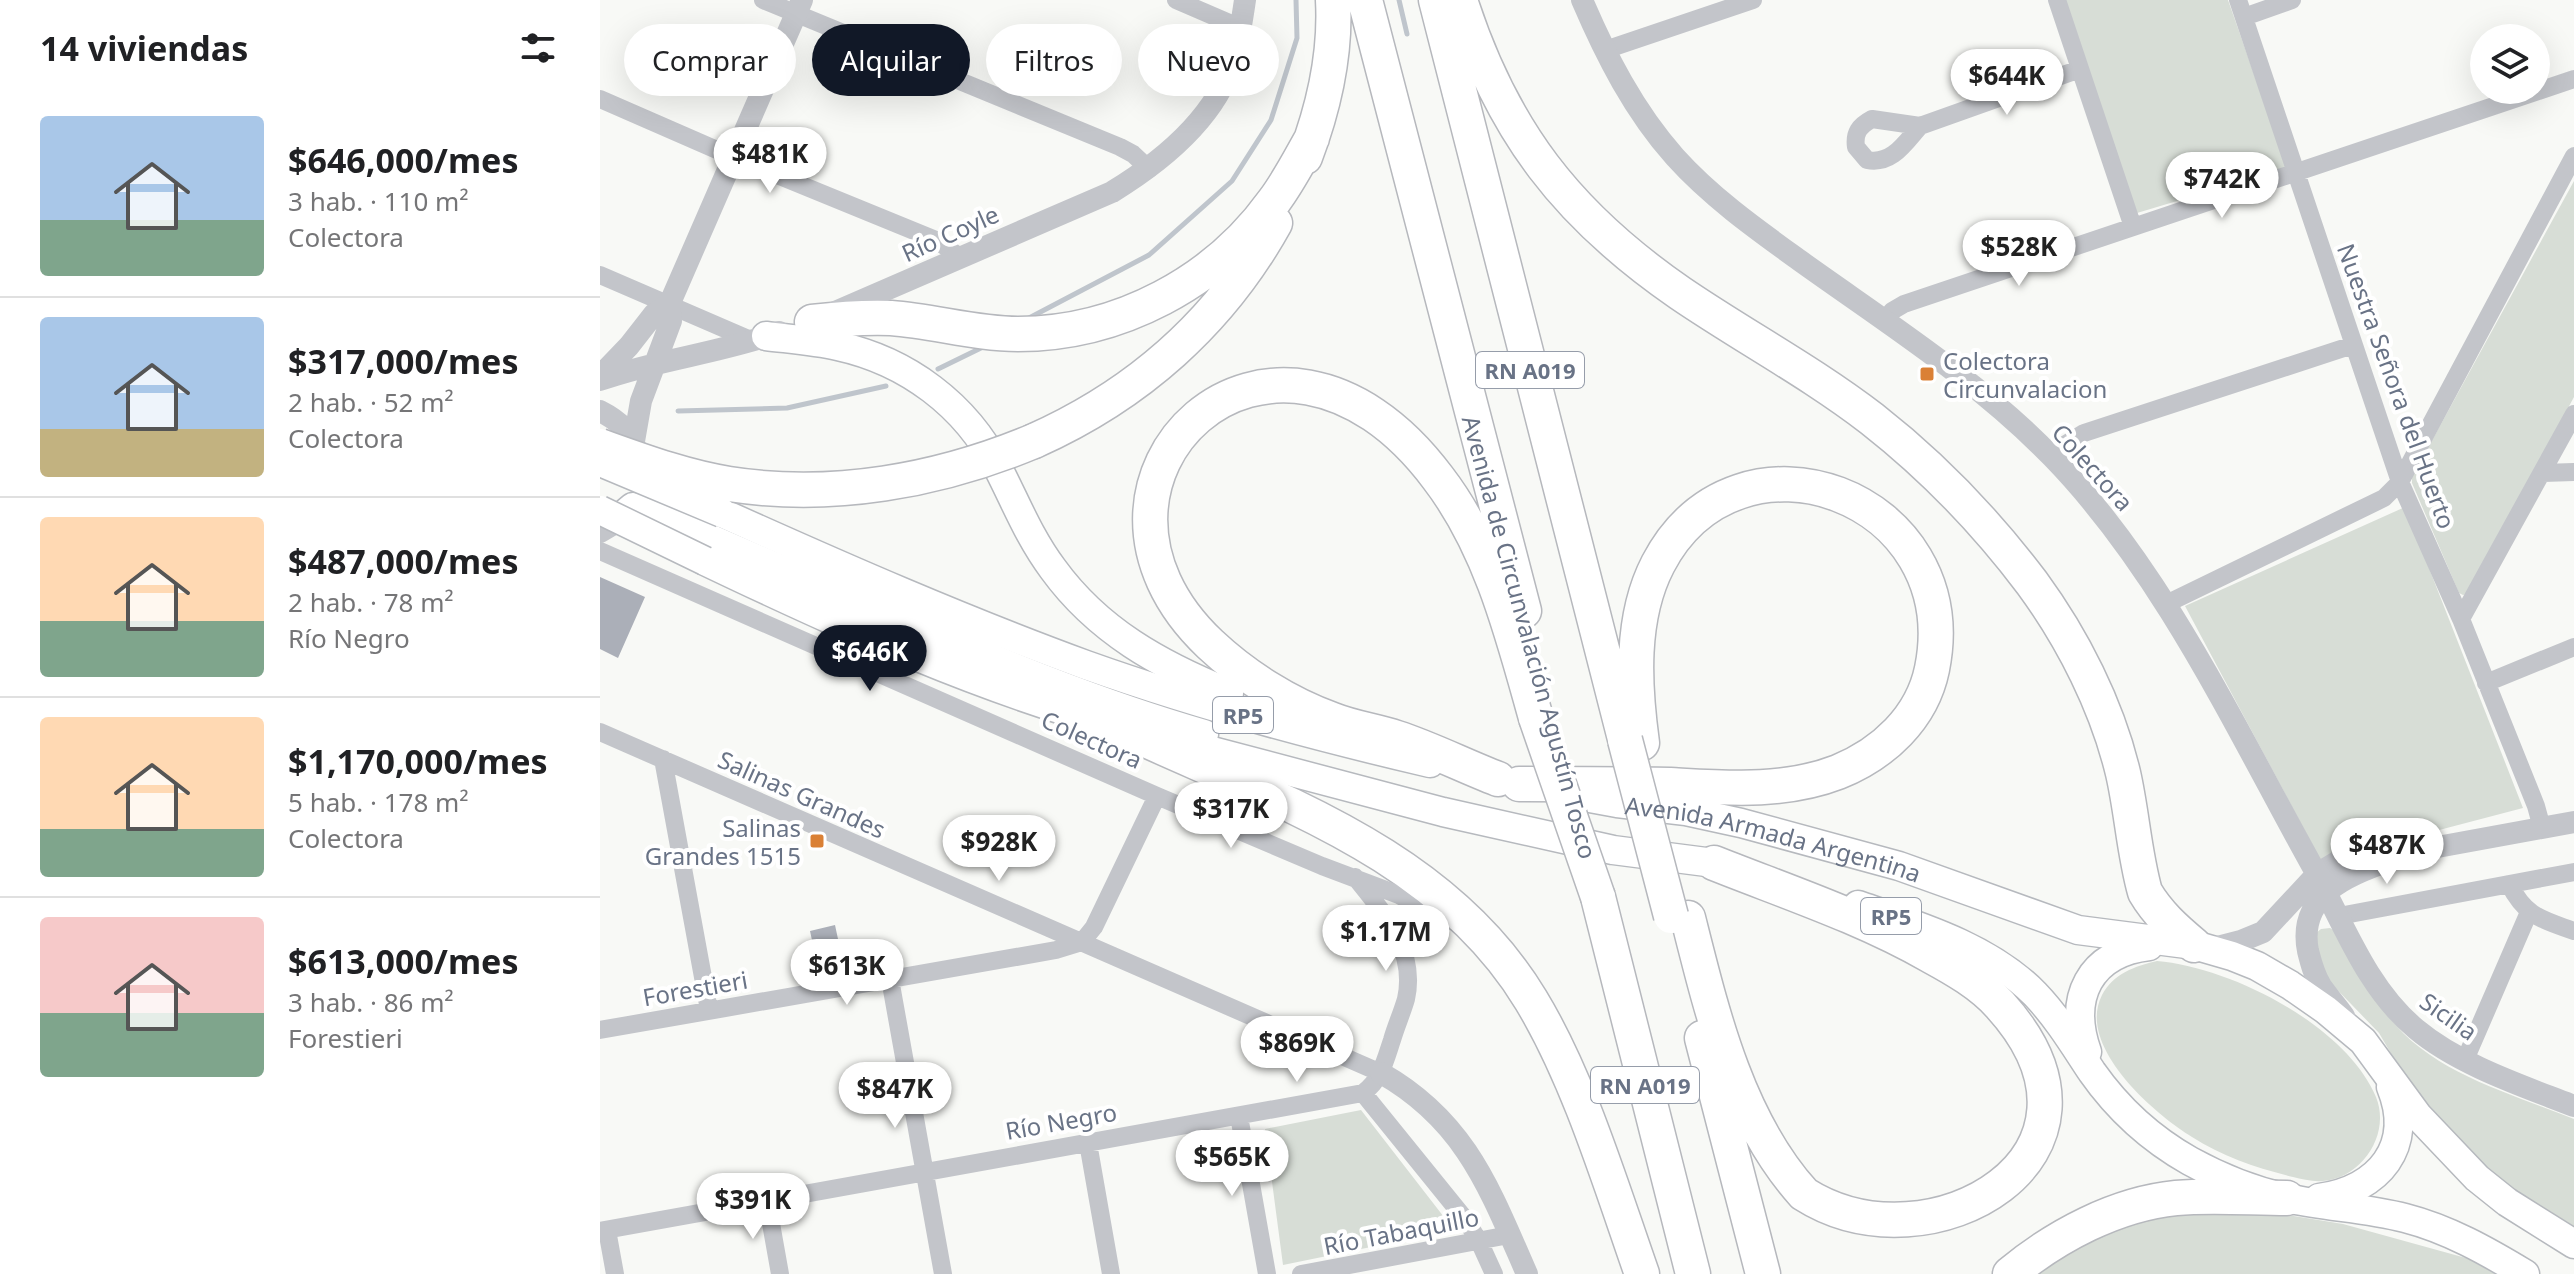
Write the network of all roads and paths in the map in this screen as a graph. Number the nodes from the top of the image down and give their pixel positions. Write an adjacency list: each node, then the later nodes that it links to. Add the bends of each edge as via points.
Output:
1 (763, 0): 12 (street)
2 (1176, 0): 14 (street)
3 (1245, 0): 15 (street, Río Coyle)
4 (1333, 0): 22 (highway, via 1328,80)
5 (1365, 0): 53 (highway, Avenida de Circunvalación Agustín Tosco / RN A019)
6 (1436, 0): 56 (highway, RN A019)
7 (1460, 0): 74 (highway, via 1495,89 1521,136 1584,216 1679,292 1873,419 1958,497 2032,584 2078,659 2112,736 2145,892)
8 (1582, 0): 16 (street, Colectora)
9 (1753, 0): 16 (street)
10 (2057, 0): 17 (street)
11 (2292, 0): 13 (street)
12 (799, 7): 24 (street); 25 (street, via 1120,147)
13 (2241, 9): 26 (street, Nuestra Señora del Huerto)
14 (1232, 24)
15 (1242, 24)
16 (1605, 50): 31 (street, Colectora, via 1651,128 1676,159 1755,228)
17 (2080, 69): 21 (street); 27 (street)
18 (2574, 79): 26 (street)
19 (1215, 96): 25 (street, Río Coyle)
20 (600, 99): 24 (street)
21 (1920, 126)
22 (1312, 138): 32 (highway, via 1274,202 1240,241 1181,287 1117,317 1020,334 894,319); 40 (highway, bridge, via 1274,226 1206,321 1128,389 1034,441 942,473 818,490 726,484)
23 (2574, 156): 45 (street)
24 (733, 157): 28 (street, via 936,240); 30 (street)
25 (1149, 169): 28 (street, Río Coyle, via 1112,192)
26 (2297, 173): 27 (street); 34 (street, Nuestra Señora del Huerto)
27 (2133, 227): 31 (street, via 1904,304)
28 (960, 257): 32 (street, Río Coyle)
29 (600, 275): 30 (street)
30 (669, 305): 33 (street); 35 (street, via 671,321); 36 (street, via 654,314)
31 (1884, 321): 41 (street, Colectora, via 1989,398)
32 (812, 322): 33 (street, Río Coyle)
33 (759, 339): 35 (street, Río Coyle); 57 (main road, via 864,353 928,386 983,442 1031,537 1073,595 1113,632 1184,675)
34 (2353, 345): 41 (street, via 2084,433); 45 (street, Nuestra Señora del Huerto)
35 (656, 363): 36 (street, Río Coyle); 39 (street, via 641,401)
36 (600, 378)
37 (600, 411): 39 (street)
38 (2574, 414): 44 (street)
39 (634, 441): 46 (street, via 637,486)
40 (600, 446)
41 (2050, 454): 49 (street, Colectora, via 2109,523)
42 (600, 462): 57 (main road, Avenida Armada Argentina / RP5, bridge, via 1086,664)
43 (2574, 472): 44 (street)
44 (2543, 473): 50 (street)
45 (2400, 482): 49 (street, via 2384,498); 50 (street, Nuestra Señora del Huerto)
46 (614, 511): 47 (street, via 617,522); 54 (main road, Avenida Armada Argentina / RP5, bridge, via 781,597 952,669); 63 (main road, via 645,509 1126,711 1526,819)
47 (600, 532)
48 (600, 551): 60 (street, Colectora)
49 (2166, 604): 67 (street, Colectora)
50 (2461, 619): 52 (street, Nuestra Señora del Huerto)
51 (2574, 647): 52 (street)
52 (2486, 683): 62 (street, Nuestra Señora del Huerto)
53 (1544, 720): 59 (highway, via 1471,533 1440,480 1386,423 1331,393 1296,385 1263,386 1221,400 1175,441 1152,495 1152,539 1166,583 1208,642 1250,677 1332,720 1397,738); 103 (highway, Avenida de Circunvalación Agustín Tosco / RN A019, bridge, via 1598,897)
54 (1113, 725): 63 (main road, Avenida Armada Argentina / RP5, via 1443,812); 76 (highway, via 1258,788 1373,849 1459,912)
55 (600, 732): 58 (street, Salinas Grandes)
56 (1634, 741): 59 (highway, via 1647,592 1675,538 1694,519 1751,489 1805,486 1858,502 1901,536 1929,586 1935,656 1922,701 1878,750 1837,772 1767,787); 71 (highway, RN A019, bridge, via 1648,826)
57 (1358, 746): 59 (main road, Avenida Armada Argentina / RP5)
58 (663, 759): 73 (street, Salinas Grandes); 77 (street)
59 (1508, 782): 74 (main road, Avenida Armada Argentina / RP5, via 1741,823 1899,866 2078,930)
60 (1157, 796): 66 (street, Colectora); 73 (street)
61 (2574, 822): 62 (street)
62 (2542, 828): 67 (street, via 2432,848 2361,854 2337,862)
63 (1613, 850): 64 (main road, Avenida Armada Argentina / RP5)
64 (1714, 863): 71 (highway, via 1879,928 1946,964 1998,1002 2030,1045 2044,1094 2038,1151 2011,1199 1970,1229 1922,1243 1860,1234 1806,1196 1760,1133); 82 (main road, Avenida Armada Argentina / RP5, via 1883,913 1999,964 2048,1008)
65 (2574, 872): 68 (street)
66 (1355, 877): 76 (street, Colectora, via 1436,913); 81 (street, via 1398,937 1408,975)
67 (2322, 883): 70 (street, Colectora); 74 (street, via 2263,932 2241,941); 79 (street, via 2306,940 2311,964 2320,984)
68 (2509, 884): 69 (street); 70 (street)
69 (2529, 912): 72 (street); 80 (street)
70 (2339, 916): 80 (street, Sicilia, via 2362,962 2397,1011)
71 (1680, 917): 104 (highway, RN A019)
72 (2574, 931)
73 (1082, 942): 75 (street, Forestieri); 81 (street, Salinas Grandes)
74 (2194, 946): 79 (main road, Avenida Armada Argentina, via 2257,966 2290,985); 82 (main road, Avenida Armada Argentina, via 2135,948 2118,954 2091,977 2079,1008 2080,1029)
75 (890, 979): 77 (street, Forestieri); 87 (street)
76 (1517, 979): 102 (highway, via 1561,1059)
77 (709, 1010): 78 (street, Forestieri)
78 (600, 1030)
79 (2369, 1047): 88 (main road, Avenida Armada Argentina, via 2387,1076 2398,1111 2399,1130 2388,1162 2362,1186 2342,1194); 93 (main road, Avenida Armada Argentina, via 2456,1158 2507,1202)
80 (2465, 1060): 84 (street, Sicilia)
81 (1381, 1073): 83 (street); 91 (street, via 1416,1096 1455,1133 1481,1173)
82 (2107, 1092): 88 (main road, Avenida Armada Argentina, via 2174,1152 2215,1174)
83 (1363, 1093): 85 (street, Río Negro); 92 (street)
84 (2574, 1106)
85 (1239, 1116): 86 (street, Río Negro); 98 (street)
86 (1088, 1143): 87 (street, Río Negro); 97 (street)
87 (924, 1172): 89 (street, Río Negro); 96 (street)
88 (2291, 1199): 105 (highway, via 2197,1197 2134,1207 2064,1237); 106 (main road, Avenida Armada Argentina, via 2435,1227)
89 (767, 1201): 90 (street, Río Negro); 95 (street)
90 (604, 1230): 94 (street)
91 (1509, 1235): 92 (street, Río Tabaquillo); 101 (street)
92 (1479, 1241): 99 (street, Río Tabaquillo); 100 (street)
93 (2574, 1244)
94 (615, 1274)
95 (780, 1274)
96 (943, 1274)
97 (1111, 1274)
98 (1267, 1274)
99 (1301, 1274)
100 (1494, 1274)
101 (1527, 1274)
102 (1642, 1274)
103 (1693, 1274)
104 (1763, 1274)
105 (2010, 1274)
106 (2525, 1274)

